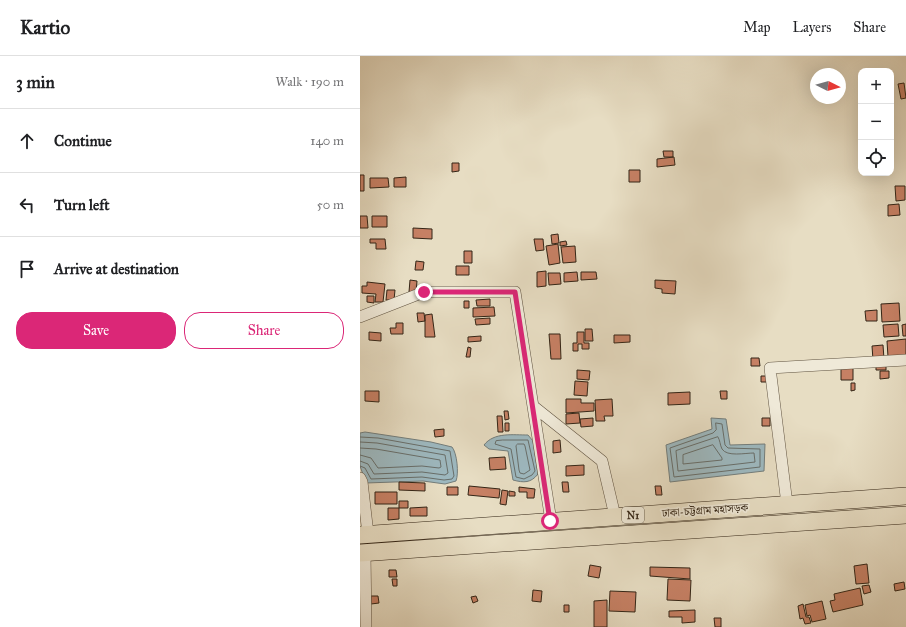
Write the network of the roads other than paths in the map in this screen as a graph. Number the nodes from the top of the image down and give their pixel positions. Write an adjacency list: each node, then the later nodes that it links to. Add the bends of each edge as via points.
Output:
1 (360, 317): 3 (street, via 424,292 515,292)
2 (906, 360): 6 (street, via 770,368)
3 (533, 406): 8 (street, via 602,461); 9 (street)
4 (360, 478): 10 (street)
5 (906, 496): 6 (highway, ঢাকা-চট্টগ্রাম মহাসড়ক / N1)
6 (787, 504): 8 (highway, ঢাকা-চট্টগ্রাম মহাসড়ক / N1)
7 (906, 515): 11 (highway, ঢাকা-চট্টগ্রাম মহাসড়ক / N1)
8 (615, 516): 9 (highway, ঢাকা-চট্টগ্রাম মহাসড়ক / N1)
9 (550, 521): 10 (highway, ঢাকা-চট্টগ্রাম মহাসড়ক / N1)
10 (364, 534)
11 (362, 553): 12 (street)
12 (366, 627)

